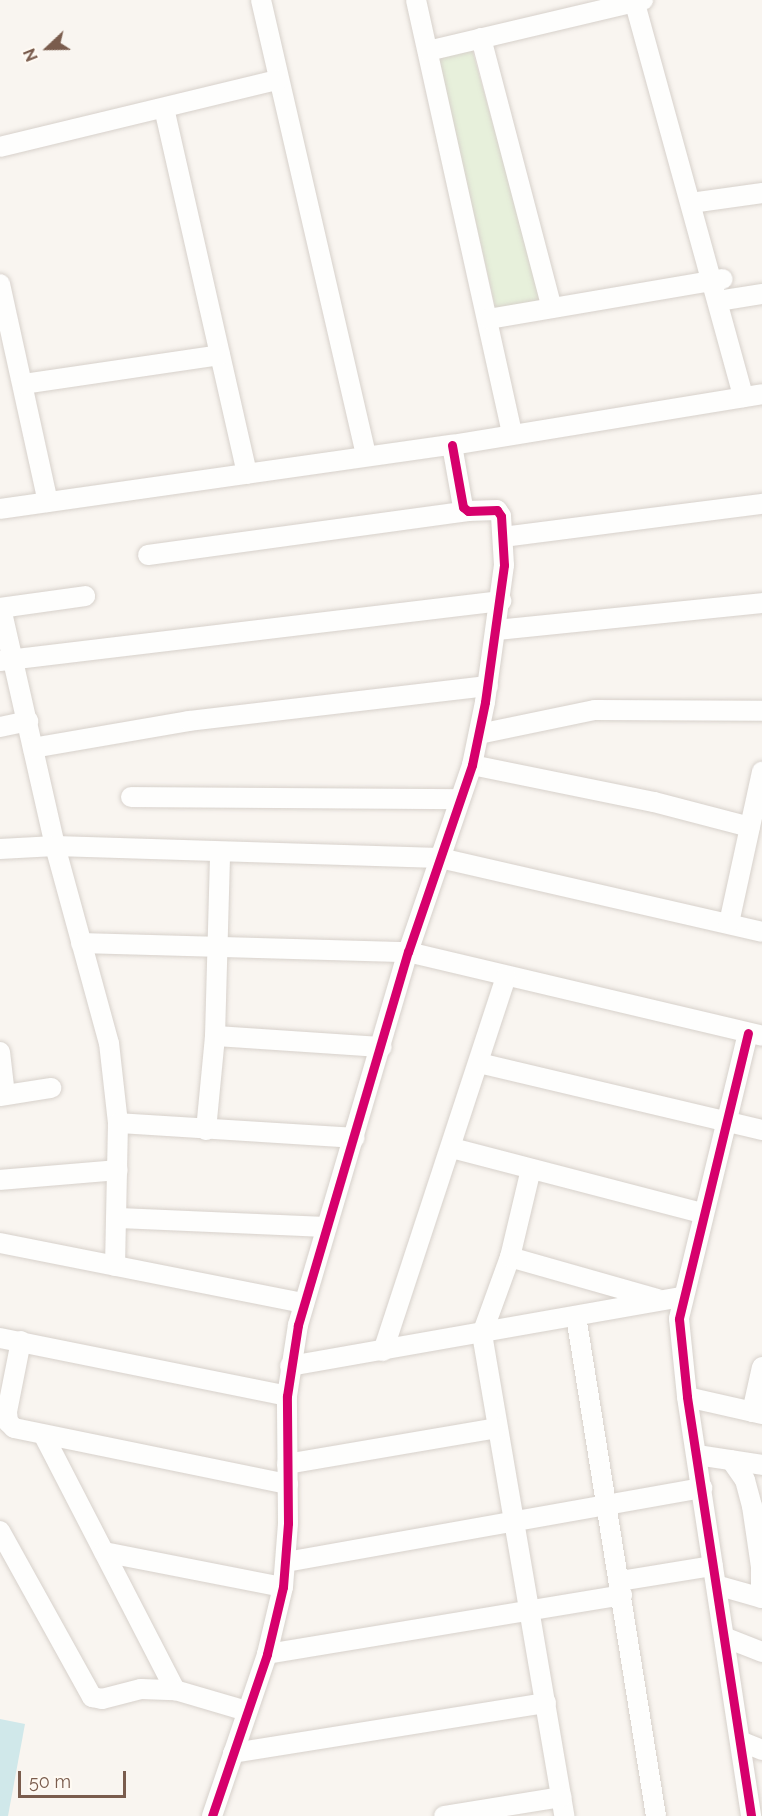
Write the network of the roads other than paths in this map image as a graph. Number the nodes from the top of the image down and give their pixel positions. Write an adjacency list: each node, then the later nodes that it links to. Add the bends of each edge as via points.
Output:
1 (261, 0): 6 (street)
2 (416, 0): 5 (street)
3 (640, 0): 4 (street); 10 (street)
4 (481, 38): 5 (street); 15 (street)
5 (428, 51): 16 (street)
6 (278, 80): 7 (street); 22 (street)
7 (164, 108): 8 (street); 17 (street)
8 (0, 147)
9 (762, 193): 10 (street)
10 (697, 202): 11 (street)
11 (719, 279): 14 (street); 15 (street)
12 (0, 284): 18 (street)
13 (762, 294): 14 (street)
14 (724, 300): 19 (street)
15 (552, 308): 16 (street)
16 (489, 319): 20 (street)
17 (220, 355): 18 (street); 23 (street)
18 (24, 384): 24 (street)
19 (754, 395): 20 (street)
20 (512, 434): 21 (street)
21 (452, 445): 22 (street); 27 (street, via 463,507)
22 (366, 456): 23 (street)
23 (247, 474): 24 (street)
24 (48, 502): 26 (street)
25 (762, 504): 28 (street)
26 (0, 509)
27 (468, 511): 28 (street, via 500,512); 29 (street)
28 (503, 537): 31 (street)
29 (148, 555)
30 (85, 596): 33 (street)
31 (501, 601): 34 (street); 35 (street)
32 (762, 603): 34 (street)
33 (0, 608): 35 (street)
34 (497, 630): 36 (street)
35 (7, 660): 38 (street)
36 (488, 686): 40 (street); 41 (street, via 189,721)
37 (762, 711): 40 (street, via 595,710)
38 (27, 721): 39 (street); 41 (street)
39 (0, 727)
40 (478, 734): 42 (street)
41 (33, 748): 47 (street)
42 (472, 765): 45 (street); 46 (street, via 654,802)
43 (762, 772): 46 (street)
44 (131, 797): 45 (street)
45 (458, 799): 50 (street)
46 (750, 828): 51 (street)
47 (55, 846): 48 (street); 49 (street); 53 (street)
48 (0, 849)
49 (220, 853): 50 (street); 54 (street)
50 (440, 858): 51 (street); 55 (street)
51 (729, 923): 52 (street)
52 (762, 932)
53 (81, 943): 54 (street); 65 (street, via 109,1043)
54 (216, 944): 55 (street); 58 (street)
55 (408, 952): 56 (street); 59 (street)
56 (506, 977): 57 (street); 61 (street)
57 (755, 1034): 64 (street)
58 (215, 1036): 59 (street); 66 (street)
59 (382, 1047): 68 (street)
60 (0, 1052): 63 (street)
61 (479, 1063): 64 (street); 69 (street)
62 (51, 1088): 63 (street)
63 (3, 1095)
64 (724, 1120): 67 (street); 73 (street)
65 (118, 1123): 66 (street); 71 (street)
66 (206, 1130): 68 (street)
67 (762, 1130)
68 (355, 1138): 75 (street)
69 (452, 1148): 70 (street); 86 (street)
70 (531, 1169): 73 (street); 77 (street)
71 (118, 1170): 72 (street); 74 (street)
72 (0, 1180)
73 (702, 1213): 79 (street)
74 (118, 1218): 75 (street); 78 (street)
75 (326, 1227): 81 (street)
76 (0, 1243): 78 (street)
77 (510, 1257): 80 (street); 83 (street)
78 (115, 1266): 81 (street)
79 (682, 1298): 80 (street); 90 (street, via 679,1319)
80 (662, 1301): 82 (street)
81 (304, 1303): 87 (street)
82 (576, 1316): 83 (street); 100 (street)
83 (482, 1334): 86 (street); 92 (street)
84 (0, 1338): 85 (street)
85 (21, 1341): 89 (street); 93 (street, via 7,1417 14,1428)
86 (383, 1351): 87 (street)
87 (290, 1366): 89 (street)
88 (762, 1367): 91 (street)
89 (287, 1396): 96 (street)
90 (687, 1397): 91 (street); 94 (street)
91 (757, 1413)
92 (497, 1428): 96 (street); 101 (street)
93 (44, 1436): 98 (street); 103 (street)
94 (697, 1455): 95 (street); 99 (street)
95 (731, 1460): 97 (street); 108 (street, via 745,1480 752,1506 761,1567)
96 (287, 1464): 98 (street)
97 (762, 1465)
98 (288, 1484): 104 (street)
99 (702, 1488): 100 (street); 105 (street)
100 (608, 1504): 101 (street); 107 (street)
101 (511, 1520): 104 (street); 109 (street)
102 (0, 1531): 113 (street, via 92,1697 102,1699 141,1689)
103 (104, 1552): 106 (street); 113 (street)
104 (286, 1562): 106 (street)
105 (715, 1576): 107 (street); 108 (street); 110 (street)
106 (283, 1587): 112 (street)
107 (621, 1588): 109 (street); 122 (street)
108 (761, 1598)
109 (526, 1611): 112 (street); 114 (street)
110 (724, 1637): 111 (street); 116 (street)
111 (762, 1652)
112 (267, 1654): 115 (street)
113 (175, 1690): 115 (street)
114 (546, 1703): 118 (street); 119 (street)
115 (247, 1711): 118 (street)
116 (740, 1742): 117 (street); 123 (street)
117 (762, 1750)
118 (233, 1754): 120 (street)
119 (563, 1806): 121 (street)
120 (212, 1816)
121 (444, 1816)
122 (656, 1816)
123 (751, 1816)

